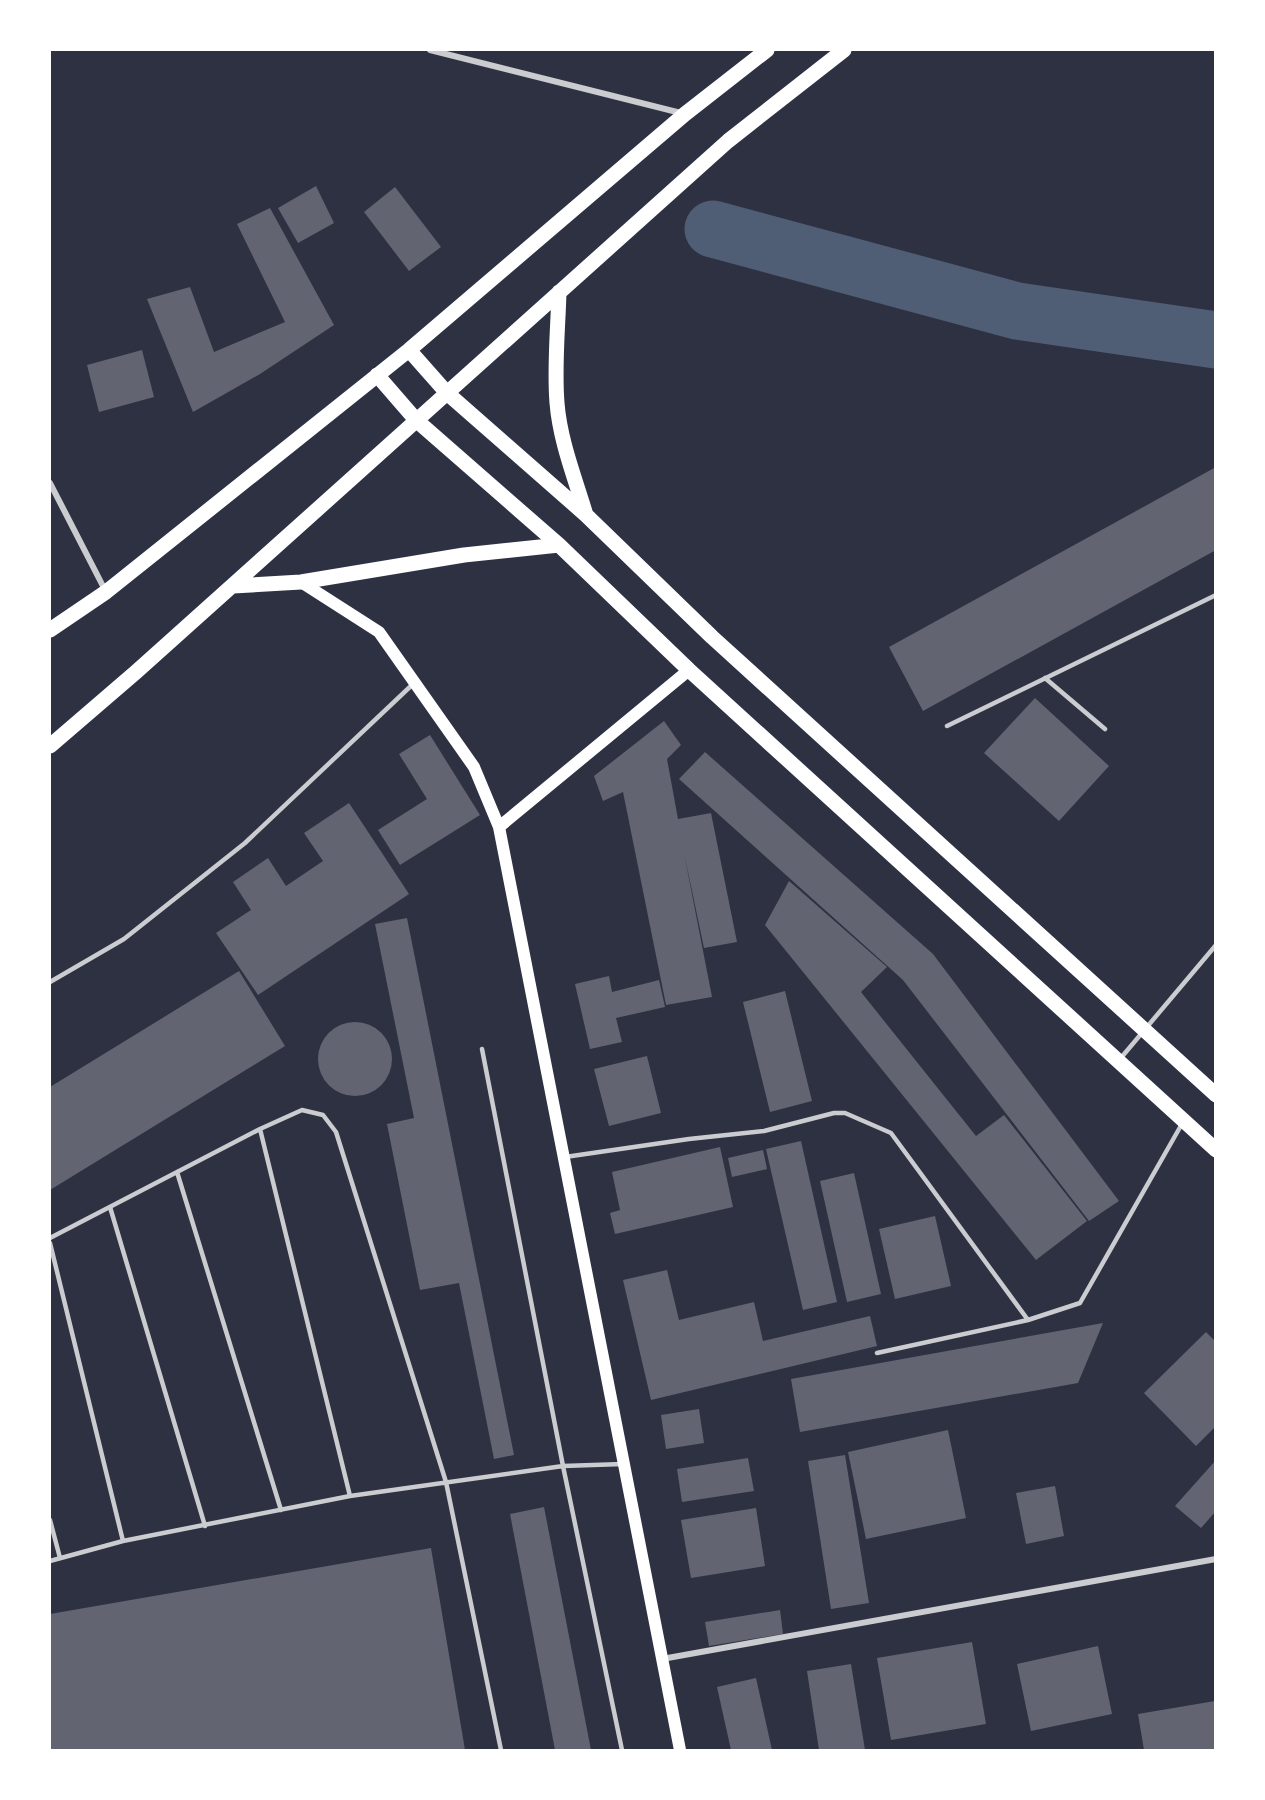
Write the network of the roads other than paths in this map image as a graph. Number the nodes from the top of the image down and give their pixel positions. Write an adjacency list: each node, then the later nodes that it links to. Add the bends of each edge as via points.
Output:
1 (430, 50): 4 (street)
2 (767, 50): 4 (main road)
3 (844, 50): 5 (main road, via 728,141)
4 (685, 114): 6 (main road)
5 (559, 292): 8 (main road); 11 (main road, via 557,404)
6 (409, 350): 7 (main road); 8 (main road)
7 (377, 375): 9 (main road); 15 (main road)
8 (447, 393): 9 (main road); 11 (main road)
9 (417, 420): 12 (main road); 14 (main road)
10 (50, 483): 15 (street)
11 (586, 515): 27 (main road, via 712,637)
12 (559, 545): 13 (main road, via 464,555); 18 (main road)
13 (301, 582): 14 (main road); 20 (main road, via 379,632)
14 (233, 586): 23 (main road)
15 (106, 592): 17 (main road)
16 (1215, 595): 19 (lane)
17 (50, 630)
18 (689, 670): 24 (main road); 29 (main road)
19 (1046, 678): 21 (lane); 22 (lane)
20 (415, 683): 24 (main road, via 474,767); 26 (lane, via 245,843 124,939)
21 (947, 726)
22 (1105, 729)
23 (50, 746)
24 (499, 827): 34 (main road)
25 (1215, 945): 27 (lane)
26 (50, 982)
27 (1143, 1030): 29 (lane); 30 (main road)
28 (482, 1049): 41 (lane)
29 (1118, 1061): 31 (main road)
30 (1215, 1095)
31 (1184, 1121): 33 (main road); 38 (lane, via 1080,1303)
32 (260, 1129): 35 (lane); 42 (lane, via 302,1110 324,1115 336,1132); 43 (lane)
33 (1215, 1150)
34 (565, 1158): 38 (lane, via 764,1131 845,1113 891,1133); 40 (main road)
35 (177, 1172): 36 (lane); 44 (lane)
36 (110, 1207): 37 (lane); 46 (lane)
37 (50, 1240): 47 (lane)
38 (1028, 1320): 39 (lane)
39 (877, 1353)
40 (625, 1464): 41 (lane); 51 (main road)
41 (563, 1467): 42 (lane); 53 (lane)
42 (446, 1482): 43 (lane); 52 (lane)
43 (350, 1496): 44 (lane)
44 (281, 1510): 46 (lane)
45 (50, 1520): 48 (lane)
46 (205, 1526): 47 (lane)
47 (123, 1541): 48 (lane)
48 (60, 1558): 50 (lane)
49 (1215, 1559): 51 (street)
50 (50, 1561)
51 (662, 1659): 54 (main road)
52 (501, 1750)
53 (622, 1750)
54 (680, 1750)

